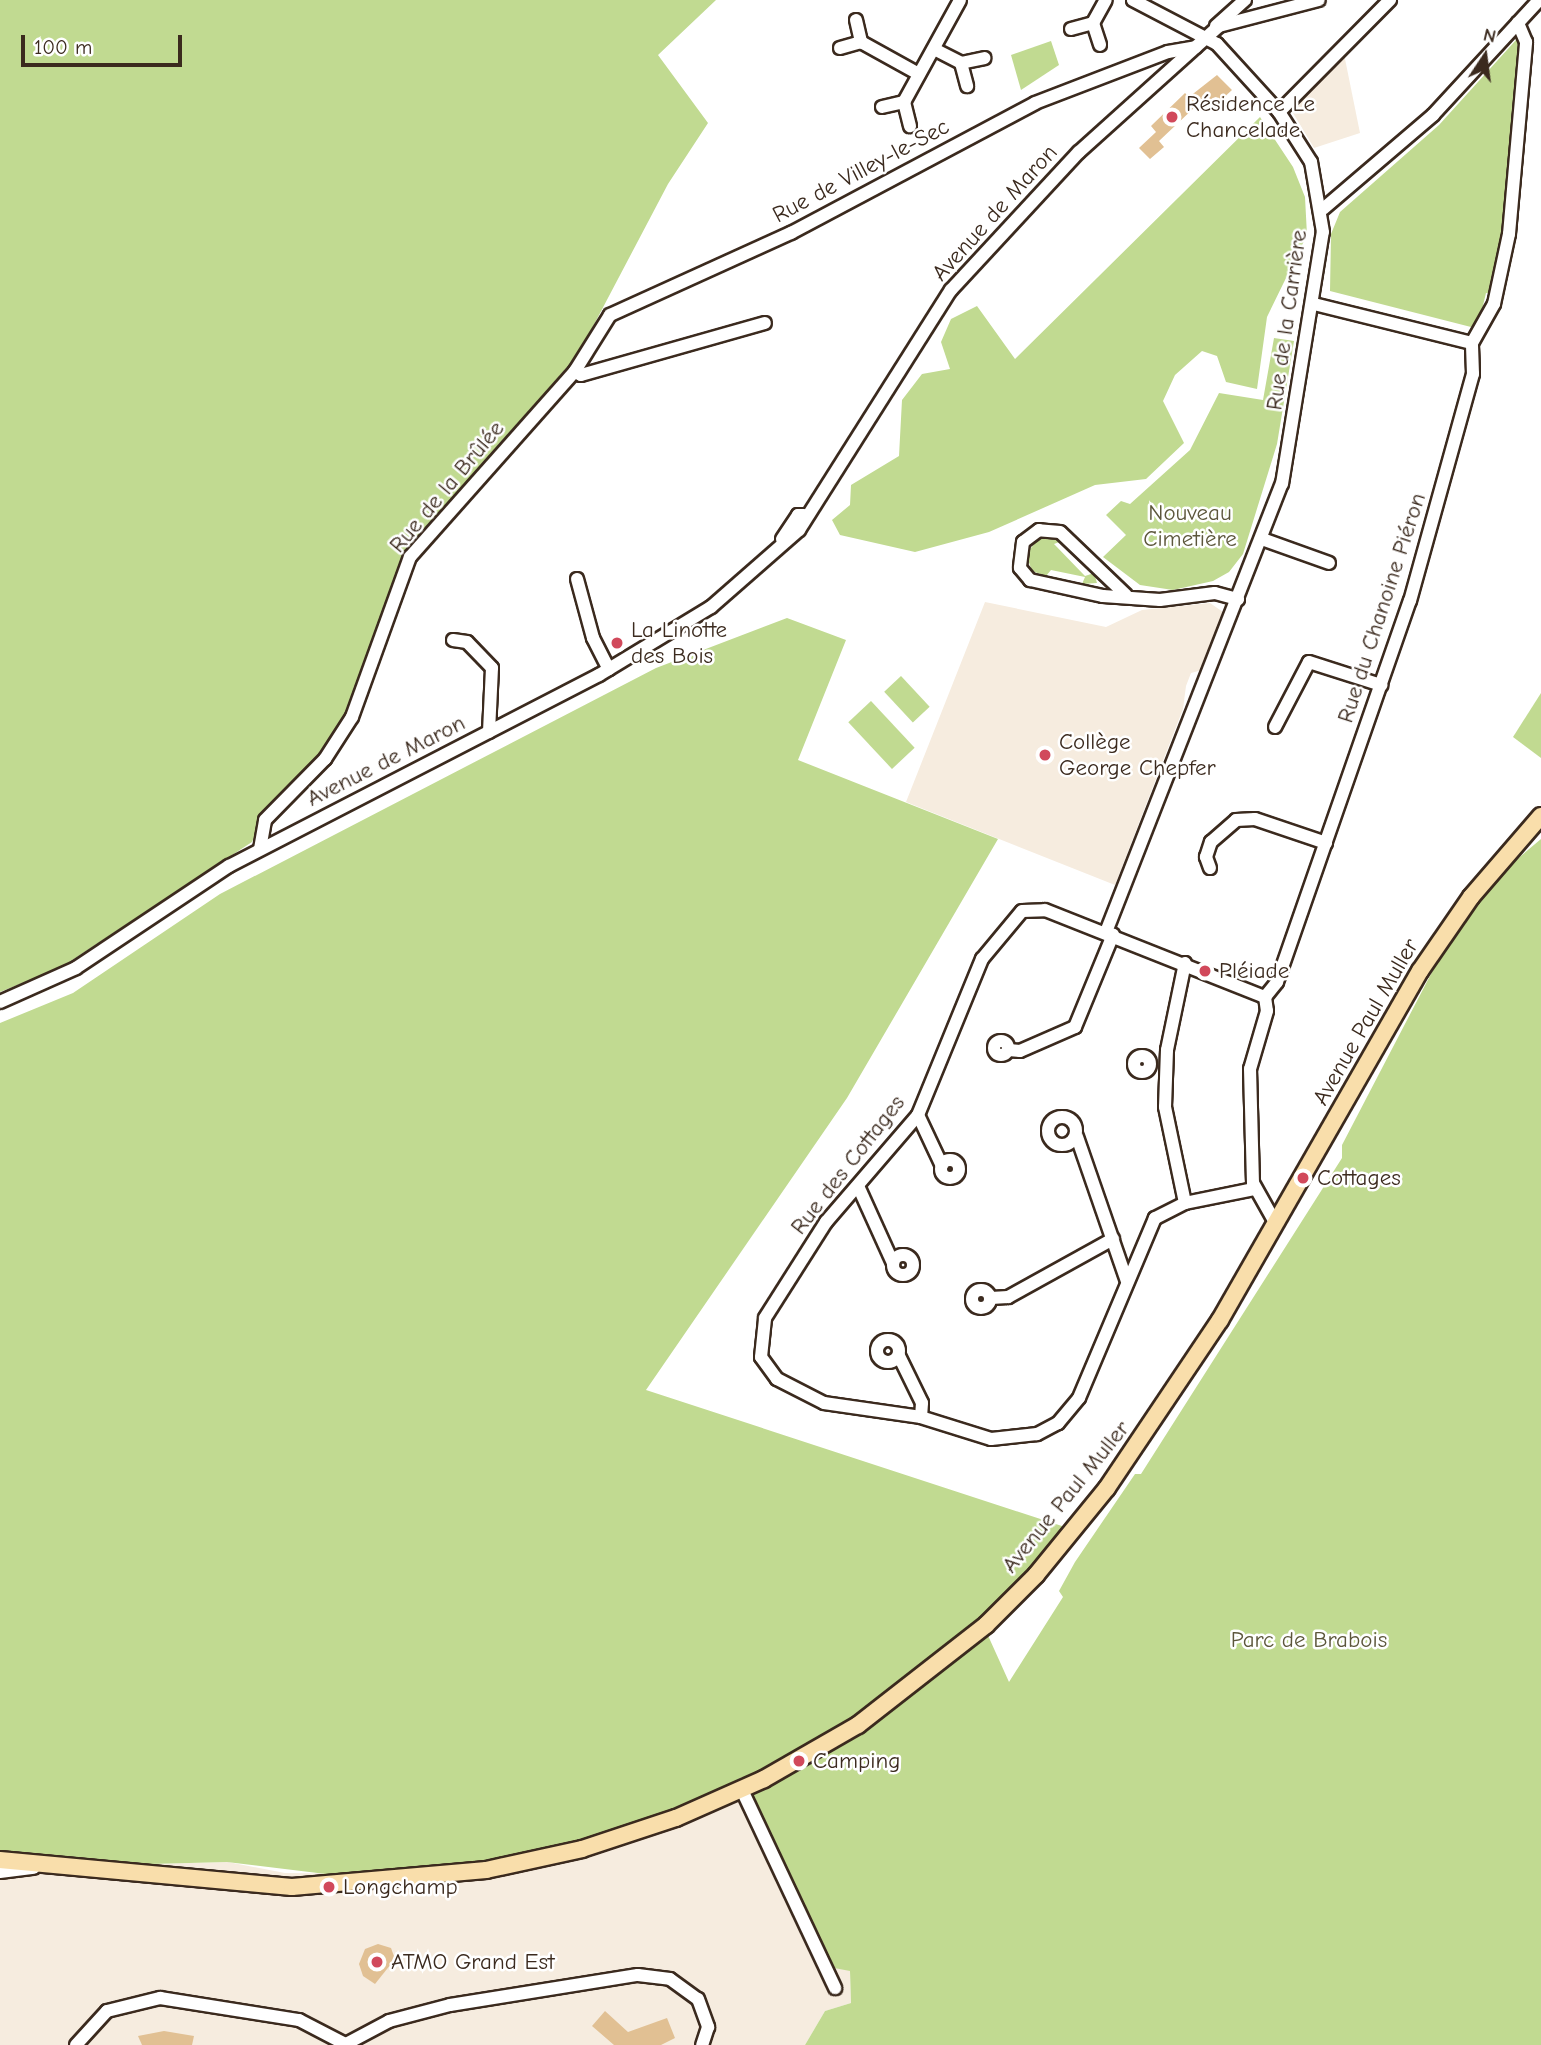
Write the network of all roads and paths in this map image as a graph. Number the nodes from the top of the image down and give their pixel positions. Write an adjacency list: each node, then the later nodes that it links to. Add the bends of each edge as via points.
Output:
1 (960, 0): 18 (street)
2 (1106, 0): 10 (street)
3 (1245, 0): 8 (street); 12 (street, Avenue de Maron)
4 (1319, 0): 8 (street)
5 (1390, 0): 25 (street)
6 (1539, 0): 11 (street)
7 (1140, 2): 15 (street)
8 (1254, 19): 12 (street)
9 (856, 20): 14 (street)
10 (1094, 23): 13 (street); 16 (street)
11 (1518, 23): 27 (street, via 1413,134); 30 (street, Rue du Chanoine Piéron, via 1526,42 1509,234 1494,304)
12 (1219, 26): 15 (street, Avenue de Maron)
13 (1072, 29)
14 (861, 42): 17 (street); 21 (street)
15 (1201, 43): 25 (street, Rue de la Carrière); 31 (street, Rue de Villey-le-Sec, via 1023,108 791,233 617,310); 38 (street, Avenue de Maron, via 1079,152 962,276 804,515 798,515 780,542 711,607)
16 (1100, 45)
17 (840, 48)
18 (934, 48): 20 (street); 21 (street)
19 (984, 58): 20 (street)
20 (961, 64): 22 (street)
21 (919, 74): 23 (street)
22 (968, 86)
23 (904, 102): 24 (street); 26 (street)
24 (882, 107)
25 (1279, 112): 27 (street, Rue de la Carrière, via 1311,162)
26 (910, 126)
27 (1323, 209): 28 (street, Rue de la Carrière)
28 (1314, 304): 30 (street); 32 (street, Rue de la Carrière, via 1285,471)
29 (765, 323): 31 (street, via 581,375)
30 (1472, 344): 39 (street, Rue du Chanoine Piéron, via 1473,374 1418,576)
31 (575, 371): 44 (street, Rue de la Brûlée, via 410,557 352,717 325,758 265,820)
32 (1262, 539): 33 (street); 36 (street, Rue de la Carrière)
33 (1329, 563)
34 (577, 579): 38 (street, via 593,638)
35 (1126, 595): 35 (street, via 1060,532 1039,530 1023,542 1020,568 1030,580 1103,596); 36 (street, via 1160,600 1221,593)
36 (1238, 599): 46 (street, Rue de la Carrière)
37 (453, 640): 41 (street, via 467,642 492,668)
38 (609, 670): 41 (street, Avenue de Maron)
39 (1381, 685): 40 (street, via 1306,663); 43 (street, Rue du Chanoine Piéron)
40 (1275, 727)
41 (489, 732): 44 (street, Avenue de Maron)
42 (1541, 816): 59 (main road, Avenue Paul Muller, via 1471,897 1420,971)
43 (1326, 843): 45 (street, via 1255,819 1236,820 1210,842); 48 (street, Rue du Chanoine Piéron, via 1277,982)
44 (260, 849): 49 (street, Avenue de Maron, via 76,968)
45 (1210, 868)
46 (1110, 934): 47 (street, Rue des Cottages); 50 (street, Rue de la Carrière, via 1074,1027 1020,1051); 53 (street, Rue des Cottages, via 1045,910 1028,908 1016,915 977,968)
47 (1185, 964): 48 (street, Rue des Cottages); 51 (street)
48 (1265, 997): 57 (street, Rue du Chanoine Piéron, via 1267,1011 1251,1069)
49 (0, 1002)
50 (1009, 1050)
51 (1166, 1059): 52 (street); 58 (street, via 1165,1118)
52 (1149, 1062)
53 (918, 1115): 55 (street); 56 (street, Rue des Cottages)
54 (1077, 1136): 60 (street)
55 (942, 1166)
56 (858, 1186): 61 (street); 65 (street, Rue des Cottages, via 818,1233 765,1318 761,1357 777,1379 806,1397)
57 (1254, 1189): 58 (street, Rue des Cottages); 59 (street)
58 (1185, 1203): 62 (street, Rue des Cottages, via 1155,1218)
59 (1276, 1224): 66 (main road, Avenue Paul Muller, via 1163,1408 1036,1576 904,1694 828,1744)
60 (1111, 1233): 62 (street); 63 (street, via 1008,1297)
61 (893, 1263)
62 (1127, 1282): 65 (street, Rue des Cottages, via 1083,1389 1049,1429 1002,1440)
63 (991, 1298)
64 (898, 1356): 65 (street, via 922,1403)
65 (921, 1418)
66 (741, 1790): 68 (main road, Avenue Paul Muller, via 658,1825 557,1856 445,1877 367,1883); 70 (street)
67 (0, 1860): 68 (main road, Avenue Paul Muller)
68 (73, 1865): 69 (street)
69 (0, 1872)
70 (835, 1988)
71 (346, 2044): 72 (street, via 299,2020 160,1998 107,2011); 73 (street, via 389,2021 439,2007 638,1975 670,1979 698,1999 708,2027)
72 (76, 2045)
73 (702, 2045)

